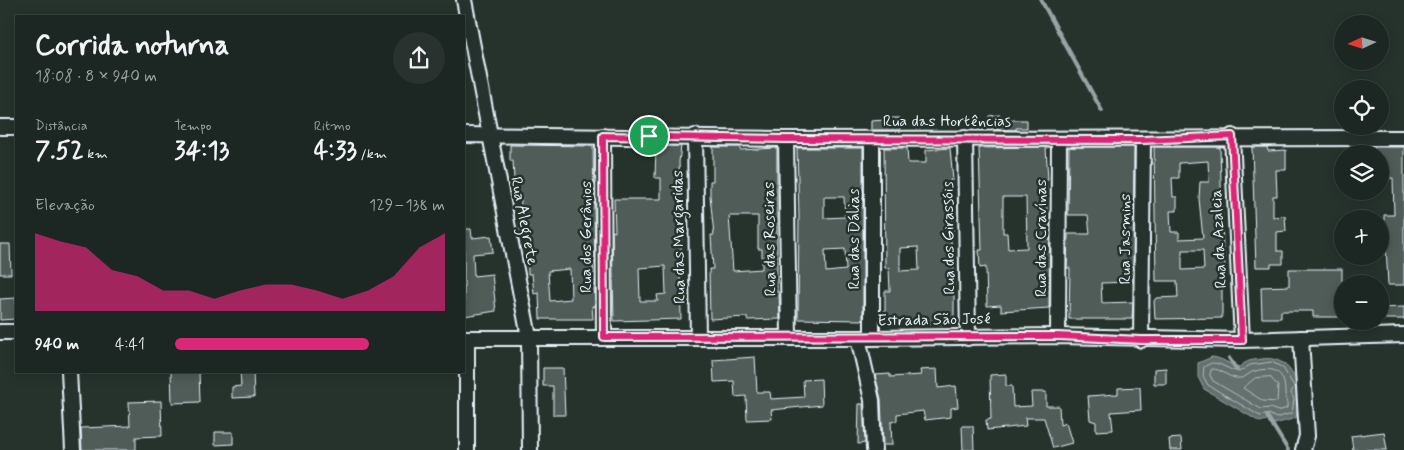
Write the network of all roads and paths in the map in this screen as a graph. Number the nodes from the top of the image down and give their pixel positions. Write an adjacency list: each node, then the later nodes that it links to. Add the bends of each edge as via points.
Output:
1 (464, 0): 5 (street, Rua Alegrete)
2 (0, 127): 3 (street)
3 (15, 127)
4 (465, 135): 5 (street, Rua das Hortências)
5 (489, 136): 6 (street, Rua das Hortências); 18 (street, Rua Alegrete)
6 (603, 136): 7 (street, Rua das Hortências); 20 (street, Rua dos Gerânios)
7 (695, 136): 11 (street, Rua das Hortências); 22 (street, Rua das Margaridas)
8 (1232, 136): 10 (street, Rua das Hortências); 14 (street, Rua das Hortências); 28 (street, Rua da Azaleia)
9 (965, 138): 12 (street, Rua das Hortências); 13 (street, Rua das Hortências); 25 (street, Rua dos Girassóis)
10 (1404, 138)
11 (786, 139): 12 (street, Rua das Hortências); 23 (street, Rua das Roseiras)
12 (872, 139): 24 (street, Rua das Dálias)
13 (1059, 139): 14 (street, Rua das Hortências); 19 (street, Rua das Cravínas)
14 (1143, 140): 27 (street, Rua Jasmins)
15 (0, 332): 16 (street)
16 (15, 332)
17 (1404, 335): 26 (street, Estrada São José)
18 (529, 336): 20 (street, Estrada São José); 21 (street, Estrada São José); 32 (street, Rua Alegrete)
19 (1058, 336): 25 (street, Estrada São José); 27 (street, Estrada São José)
20 (604, 337): 22 (street, Estrada São José)
21 (465, 338): 31 (street)
22 (698, 338): 23 (street, Estrada São José)
23 (789, 338): 24 (street, Estrada São José)
24 (865, 338): 25 (street, Estrada São José); 33 (street, Rua das Dálias)
25 (968, 338)
26 (1302, 338): 28 (street, Estrada São José); 34 (street, via 1307,436)
27 (1141, 340): 28 (street, Estrada São José)
28 (1242, 340)
29 (69, 373): 30 (street)
30 (73, 450)
31 (467, 450)
32 (530, 450)
33 (874, 450)
34 (1303, 450)

